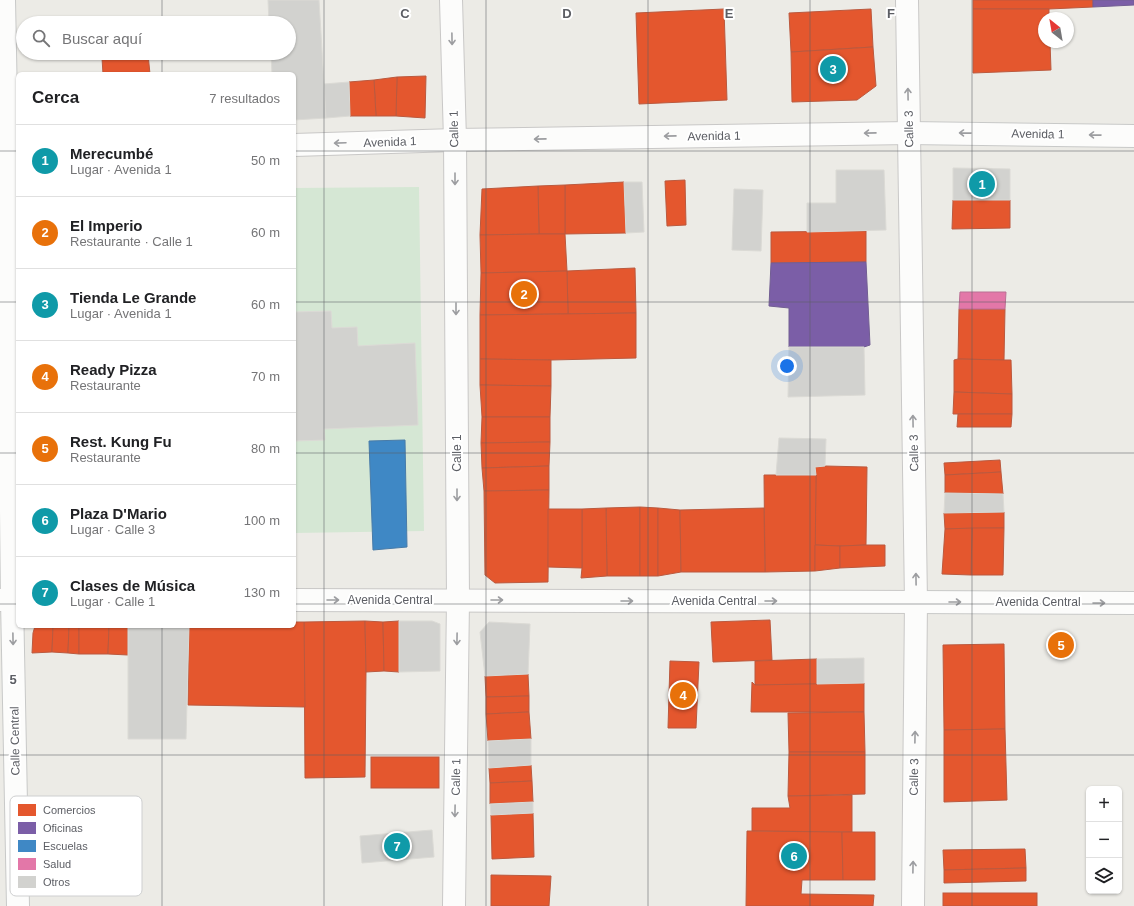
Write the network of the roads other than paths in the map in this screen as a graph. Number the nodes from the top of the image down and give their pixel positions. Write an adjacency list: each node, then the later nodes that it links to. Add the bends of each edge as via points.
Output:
1 (4, 0): 8 (main road, Calle Central)
2 (451, 0): 6 (main road, Calle 1, one-way to 6)
3 (907, 0): 4 (main road, Calle 3, one-way to 3)
4 (909, 133): 5 (main road, Avenida 1, one-way to 4); 6 (main road, Avenida 1, one-way to 6); 12 (main road, Calle 3, one-way to 4)
5 (1134, 136)
6 (455, 140): 7 (main road, Avenida 1, one-way to 7); 11 (main road, Calle 1, one-way to 11)
7 (296, 145)
8 (8, 153): 9 (main road, Calle Central)
9 (10, 600): 14 (main road, Calle Central, one-way to 14)
10 (296, 600): 11 (main road, Avenida Central, one-way to 11)
11 (458, 600): 12 (main road, Avenida Central, one-way to 12); 17 (main road, Calle 1, one-way to 17)
12 (916, 602): 13 (main road, Avenida Central, one-way to 13); 18 (main road, Calle 3, one-way to 12)
13 (1134, 603)
14 (15, 796)
15 (18, 896): 16 (main road, Calle Central, one-way to 16)
16 (18, 906)
17 (454, 906)
18 (913, 906)

